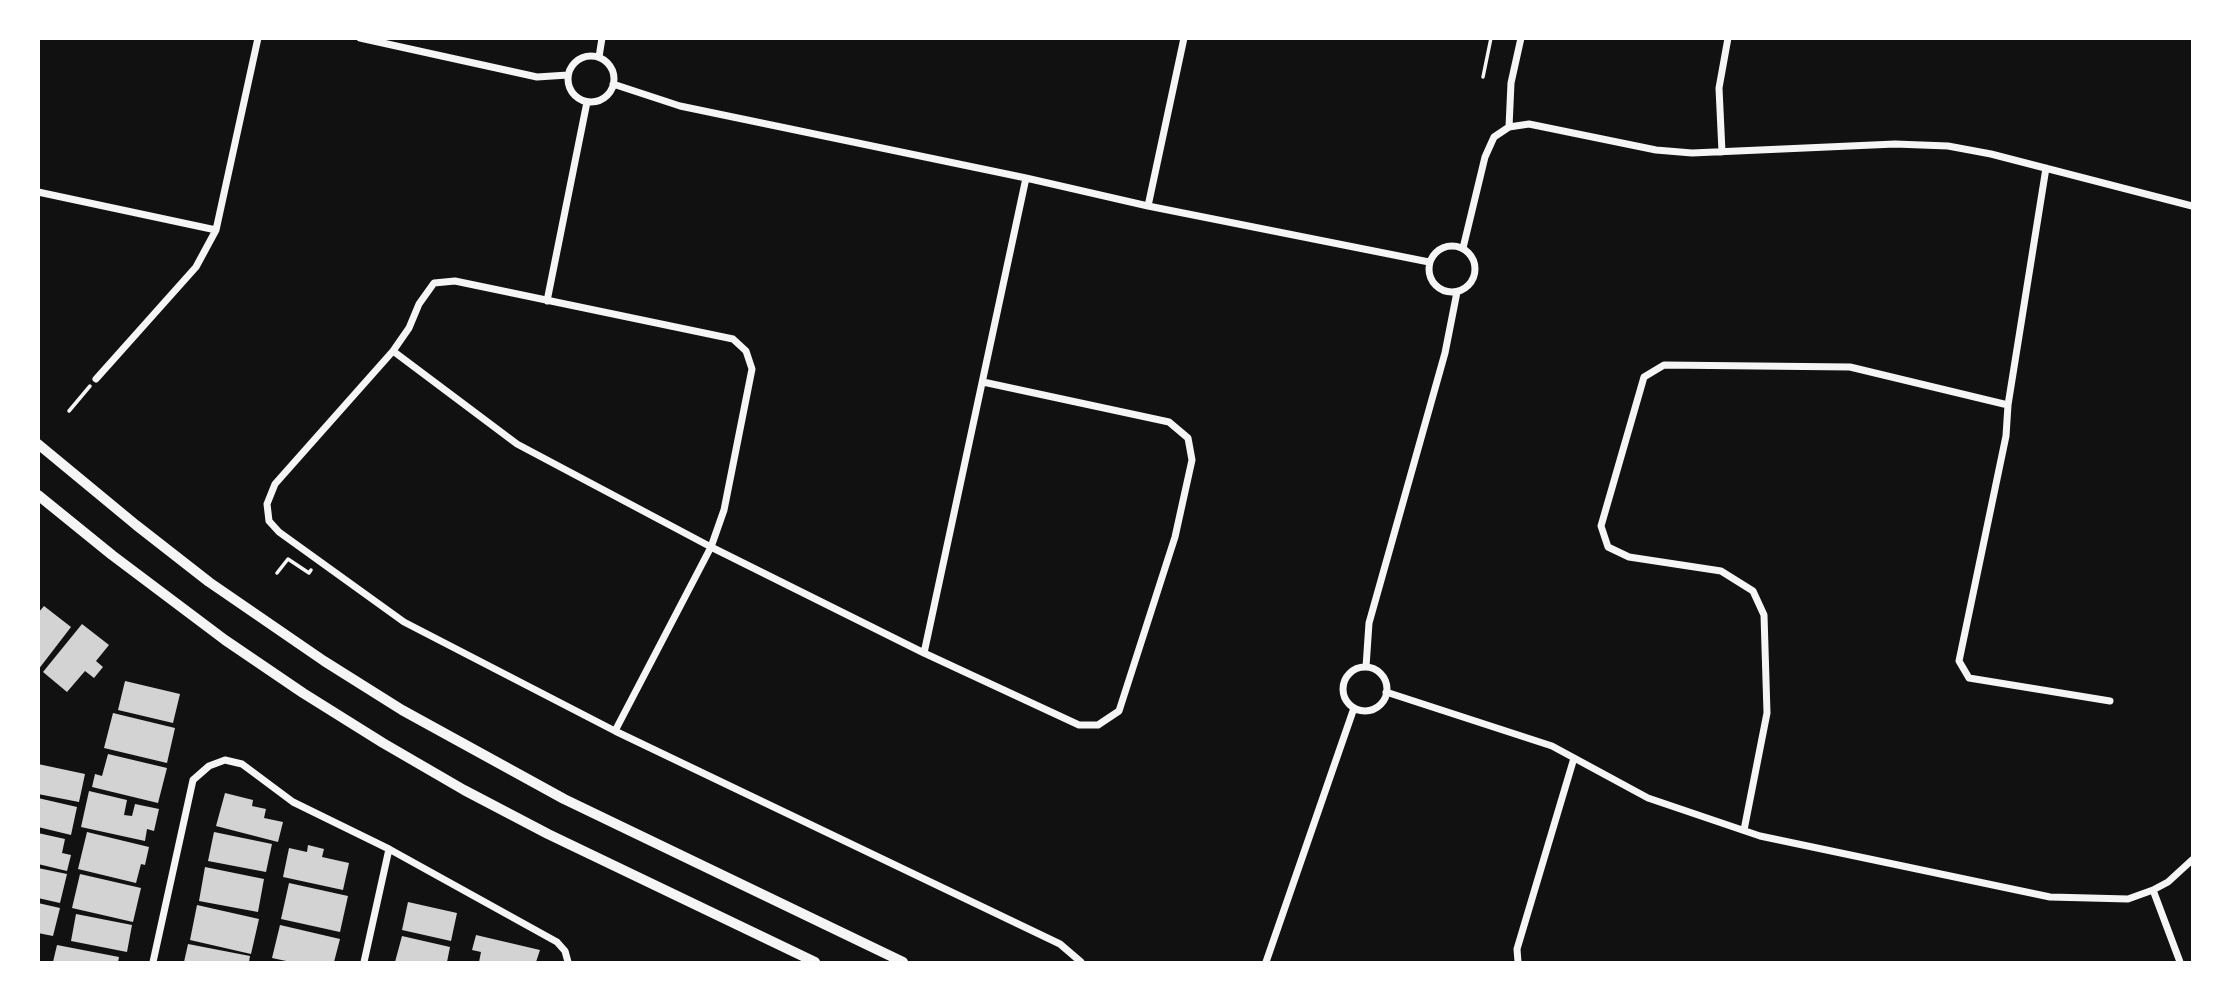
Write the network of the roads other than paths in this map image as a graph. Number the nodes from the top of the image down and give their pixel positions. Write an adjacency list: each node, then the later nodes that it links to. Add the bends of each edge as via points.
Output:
1 (258, 38): 18 (street)
2 (360, 38): 8 (street, via 537,77)
3 (602, 38): 7 (street)
4 (1184, 38): 16 (street)
5 (1521, 38): 11 (street, via 1511,83)
6 (1728, 38): 12 (street, via 1719,88)
7 (598, 57): 8 (street, via 583,57); 9 (street, via 611,67)
8 (568, 75): 10 (street, via 572,92)
9 (613, 84): 10 (street, via 604,98); 14 (street, via 680,106)
10 (587, 102): 22 (street)
11 (1509, 127): 12 (street, via 1529,124 1656,150); 19 (street, via 1494,137 1485,157)
12 (1721, 152): 13 (street, via 1895,144 1935,146)
13 (2046, 168): 17 (street); 26 (street)
14 (1026, 178): 16 (street); 25 (street)
15 (38, 192): 18 (street)
16 (1148, 206): 20 (street)
17 (2193, 206)
18 (216, 230): 24 (street, via 196,267)
19 (1463, 248): 20 (street, via 1440,249); 21 (street, via 1474,260 1474,276)
20 (1429, 262): 21 (street, via 1435,285)
21 (1457, 292): 31 (street, via 1445,353 1369,623)
22 (547, 301): 23 (street, via 455,281 434,283); 29 (street, via 733,339 746,351 752,369 724,510)
23 (393, 351): 29 (street, via 517,444); 35 (street, via 275,484 267,504 269,521 404,622)
24 (96, 379)
25 (983, 382): 30 (street); 30 (street, via 1169,422 1188,438 1192,460 1175,537 1119,711 1098,725 1079,724)
26 (2008, 405): 33 (street, via 2006,436 1959,661 1969,678); 37 (street, via 1850,367 1664,365 1644,377 1601,526 1608,547 1629,557 1721,571 1753,591 1764,615 1767,713)
27 (38, 444): 45 (street, via 209,582 402,710 564,800)
28 (38, 495): 44 (street, via 225,640 383,743 548,834)
29 (710, 547): 30 (street); 35 (street)
30 (924, 653)
31 (1366, 667): 32 (street, via 1382,675); 34 (street, via 1346,679 1344,695)
32 (1386, 692): 34 (street, via 1378,706); 36 (street, via 1552,746)
33 (2110, 701)
34 (1354, 708): 47 (street)
35 (615, 731): 46 (street, via 1060,944)
36 (1574, 758): 37 (street, via 1648,798); 48 (street, via 1517,949)
37 (1744, 830): 40 (street, via 2050,897 2129,899)
38 (389, 849): 41 (street, via 293,802 242,764 225,760 209,765 193,780); 42 (street); 43 (street, via 557,942)
39 (2193, 860): 40 (street)
40 (2153, 890): 49 (street)
41 (153, 962)
42 (364, 962)
43 (568, 962)
44 (815, 962)
45 (902, 962)
46 (1081, 962)
47 (1266, 962)
48 (1518, 962)
49 (2180, 962)

